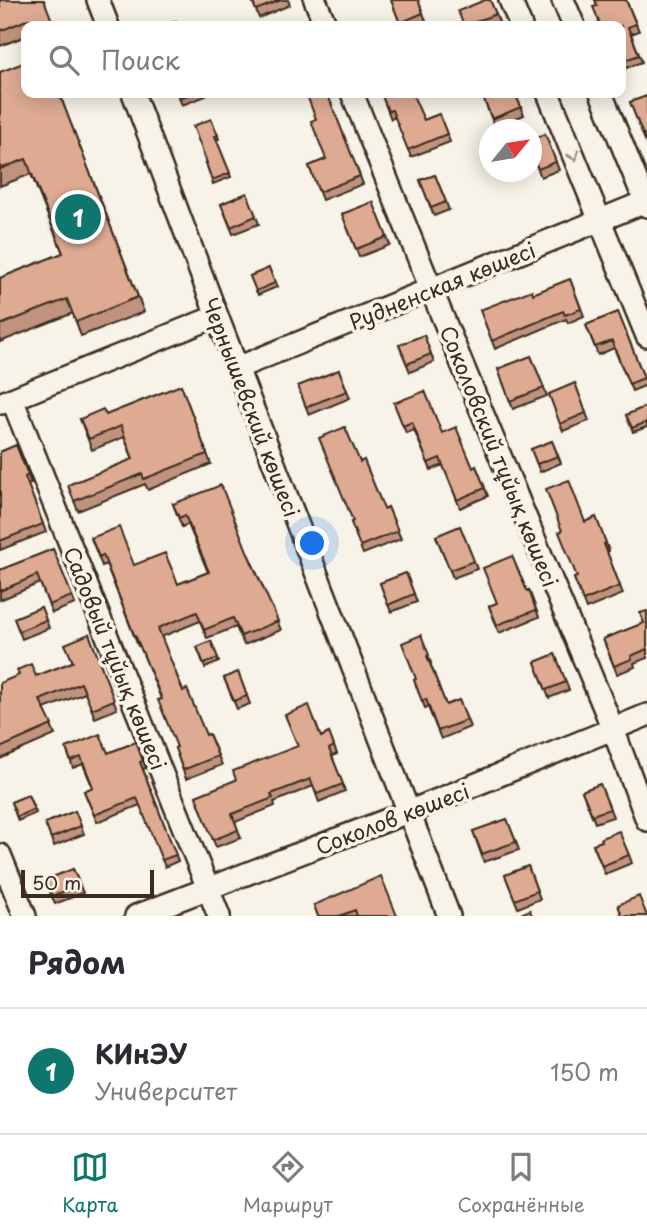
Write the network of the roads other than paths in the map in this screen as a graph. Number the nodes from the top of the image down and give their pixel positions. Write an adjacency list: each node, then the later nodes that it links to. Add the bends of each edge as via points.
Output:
1 (98, 0): 5 (street)
2 (315, 0): 6 (street)
3 (510, 0): 7 (street)
4 (563, 0): 8 (street)
5 (106, 21)
6 (324, 21)
7 (519, 21)
8 (572, 21)
9 (135, 98): 16 (street, Чернышевский көшесі)
10 (354, 98): 15 (street, Соколовский тұйық көшесі)
11 (550, 98): 14 (street, one-way to 14)
12 (603, 98): 13 (street)
13 (646, 203): 14 (street, Рудненская көшесі)
14 (600, 220): 15 (street, Рудненская көшесі); 17 (street)
15 (431, 289): 18 (street, Рудненская көшесі); 21 (street, Соколовский тұйық көшесі)
16 (217, 316): 18 (street, Чернышевский көшесі); 19 (street)
17 (647, 336)
18 (237, 368): 22 (street, Чернышевский көшесі)
19 (6, 402): 25 (street, Садовый тұйық көшесі)
20 (647, 715): 21 (street, Соколов көшесі)
21 (613, 729): 22 (street, Соколов көшесі); 23 (street, Соколовский тұйық көшесі)
22 (408, 813): 25 (street, Соколов көшесі); 29 (street, Чернышевский көшесі)
23 (647, 820)
24 (0, 855): 26 (street)
25 (208, 888): 27 (street, Соколов көшесі); 28 (street, Садовый тұйық көшесі)
26 (24, 916)
27 (136, 916)
28 (219, 916)
29 (449, 916)

